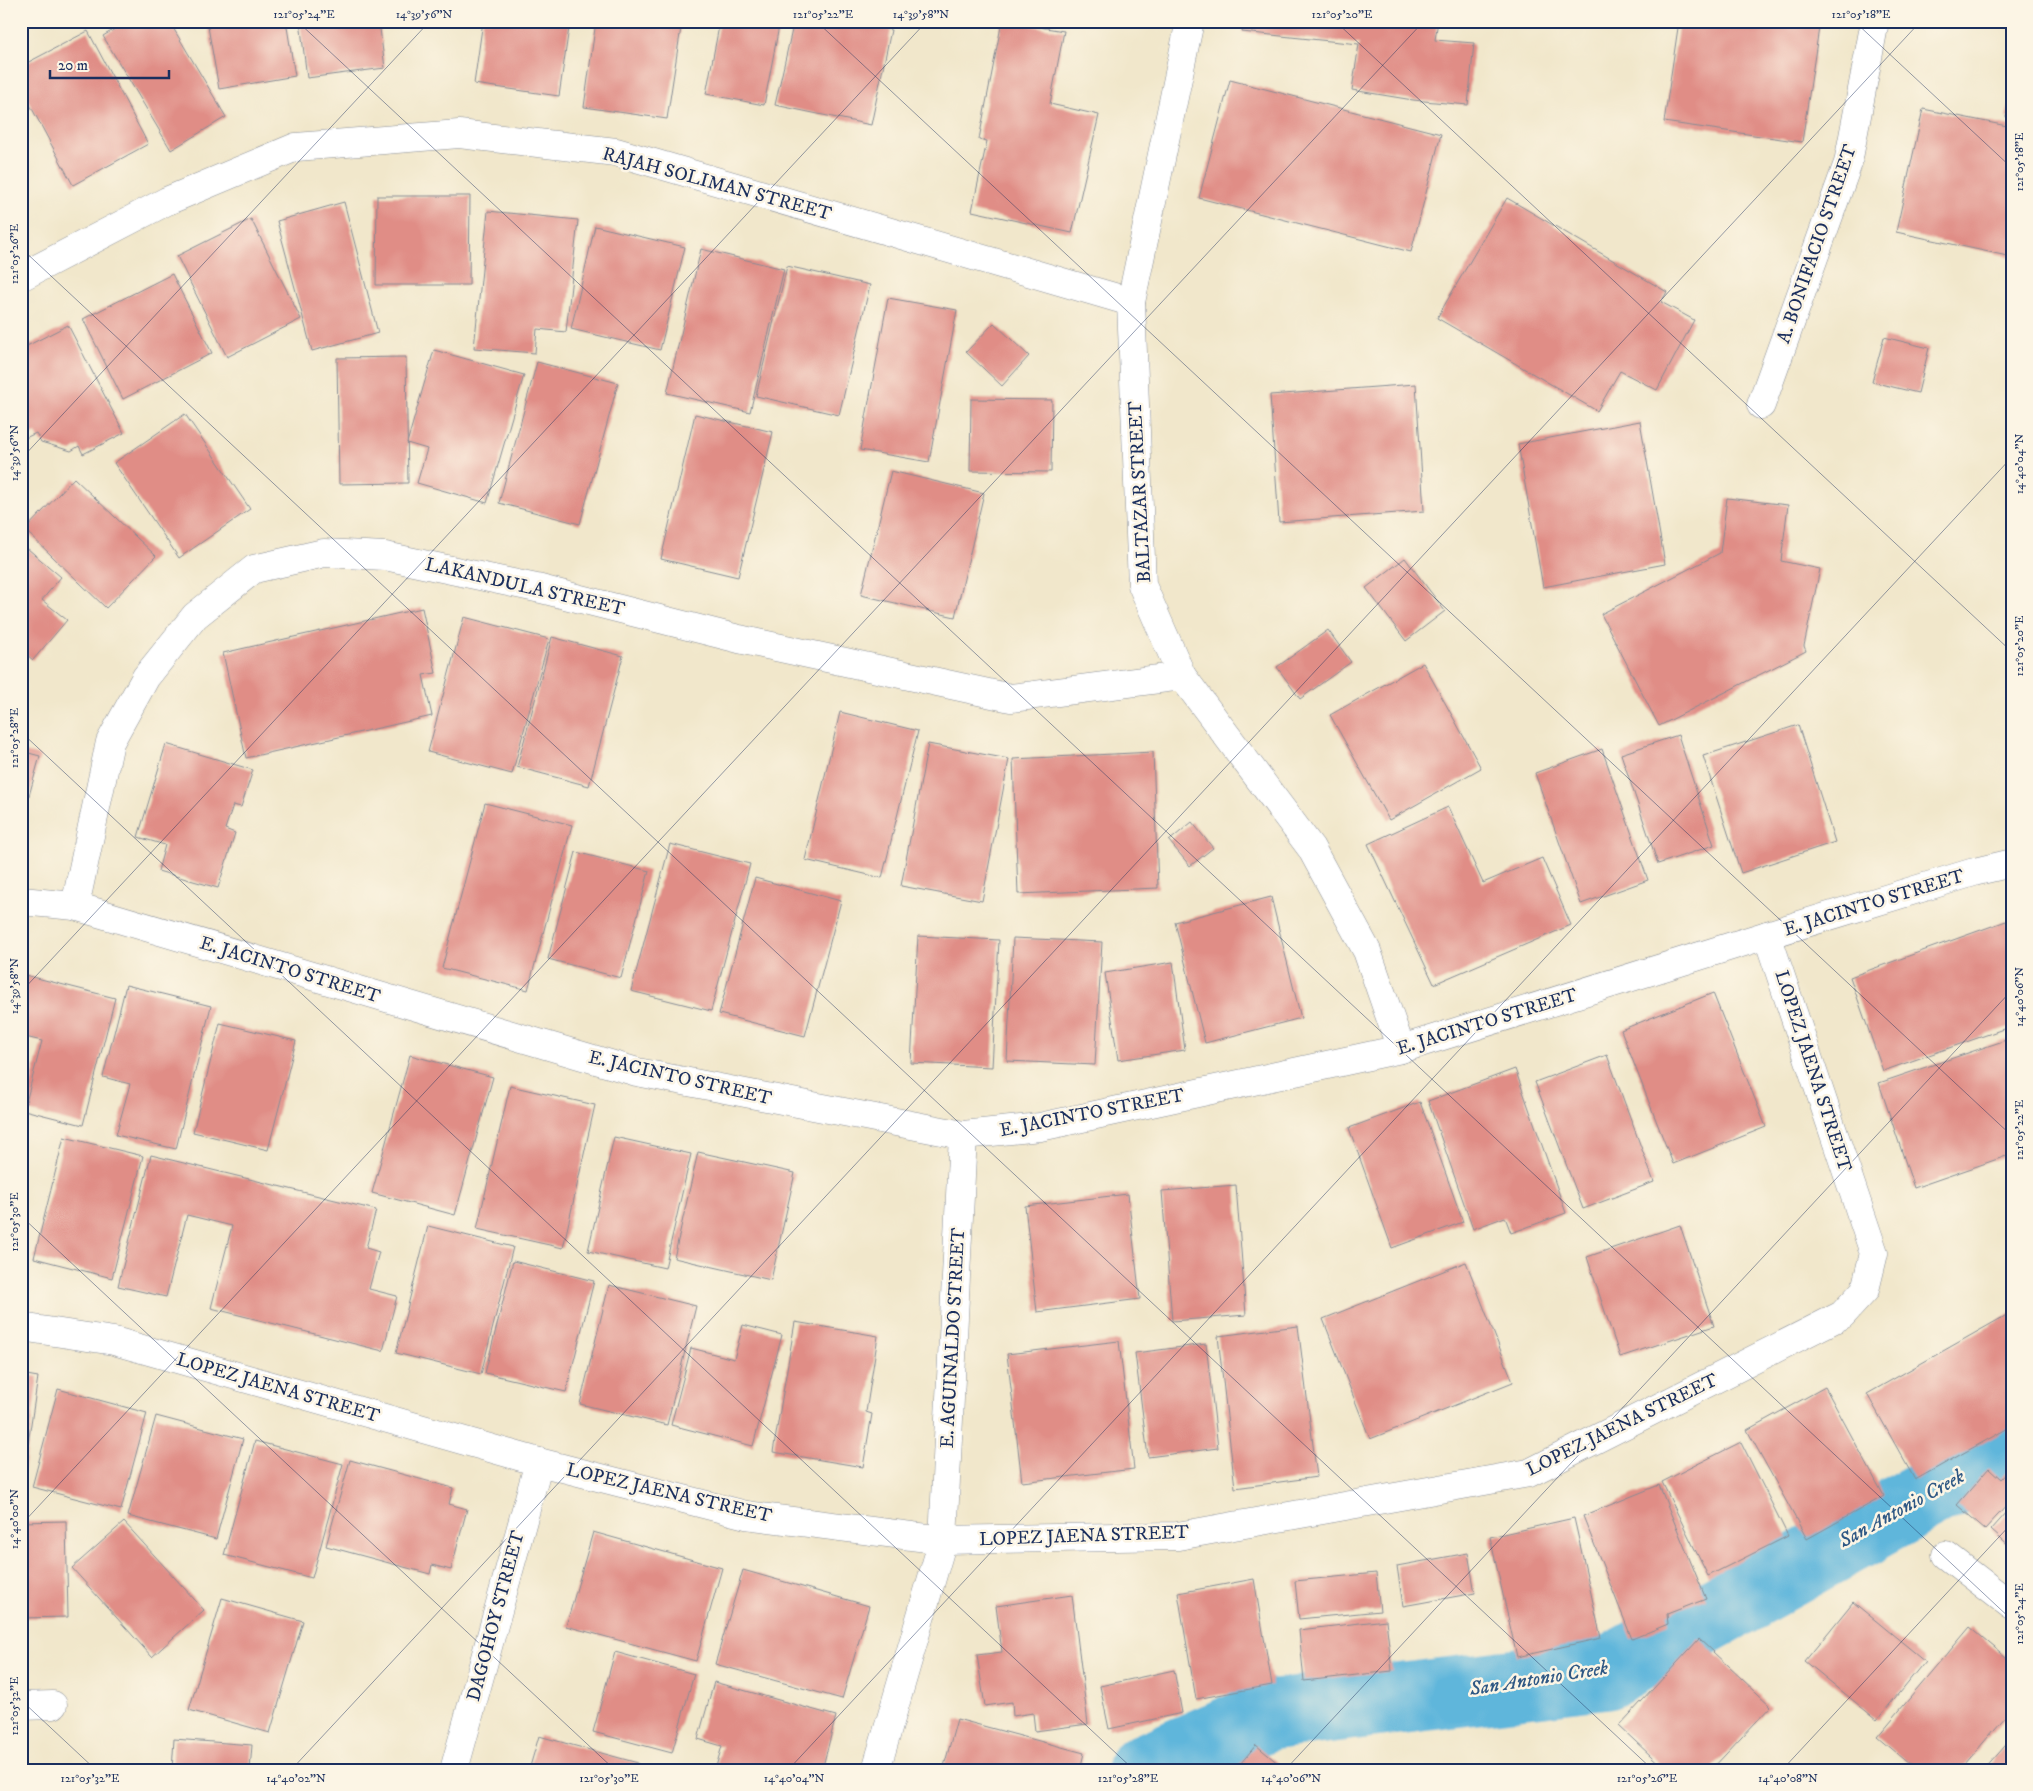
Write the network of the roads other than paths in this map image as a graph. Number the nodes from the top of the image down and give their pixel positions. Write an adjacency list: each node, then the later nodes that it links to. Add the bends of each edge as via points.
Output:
1 (1190, 21): 4 (street, BALTAZAR STREET)
2 (1875, 21): 5 (street, A. BONIFACIO STREET, via 1848,162)
3 (21, 277): 4 (street, RAJAH SOLIMAN STREET, via 167,201 296,147 459,134 616,152)
4 (1131, 302): 6 (street, BALTAZAR STREET, via 1142,585)
5 (1761, 405)
6 (1182, 676): 9 (street, LAKANDULA STREET, via 1011,698 739,639 541,589 386,556 324,553 254,568 195,616 146,677 110,742); 11 (street, BALTAZAR STREET, via 1311,848 1367,952)
7 (2012, 863): 10 (street, E. JACINTO STREET)
8 (21, 901): 9 (street, E. JACINTO STREET)
9 (75, 906): 12 (street, E. JACINTO STREET, via 637,1072)
10 (1767, 935): 11 (street, E. JACINTO STREET); 15 (street, LOPEZ JAENA STREET, via 1874,1253 1865,1290 1842,1315 1529,1473 1178,1536)
11 (1401, 1049): 12 (street, E. JACINTO STREET, via 1040,1126)
12 (963, 1136): 15 (street, E. AGUINALDO STREET)
13 (21, 1326): 14 (street, LOPEZ JAENA STREET, via 114,1341)
14 (538, 1462): 15 (street, LOPEZ JAENA STREET, via 746,1515); 20 (street, DAGOHOY STREET)
15 (943, 1540): 21 (street, E. AGUINALDO STREET)
16 (1946, 1555): 17 (street)
17 (2012, 1606)
18 (53, 1705): 19 (street)
19 (21, 1706)
20 (454, 1770)
21 (876, 1770)

